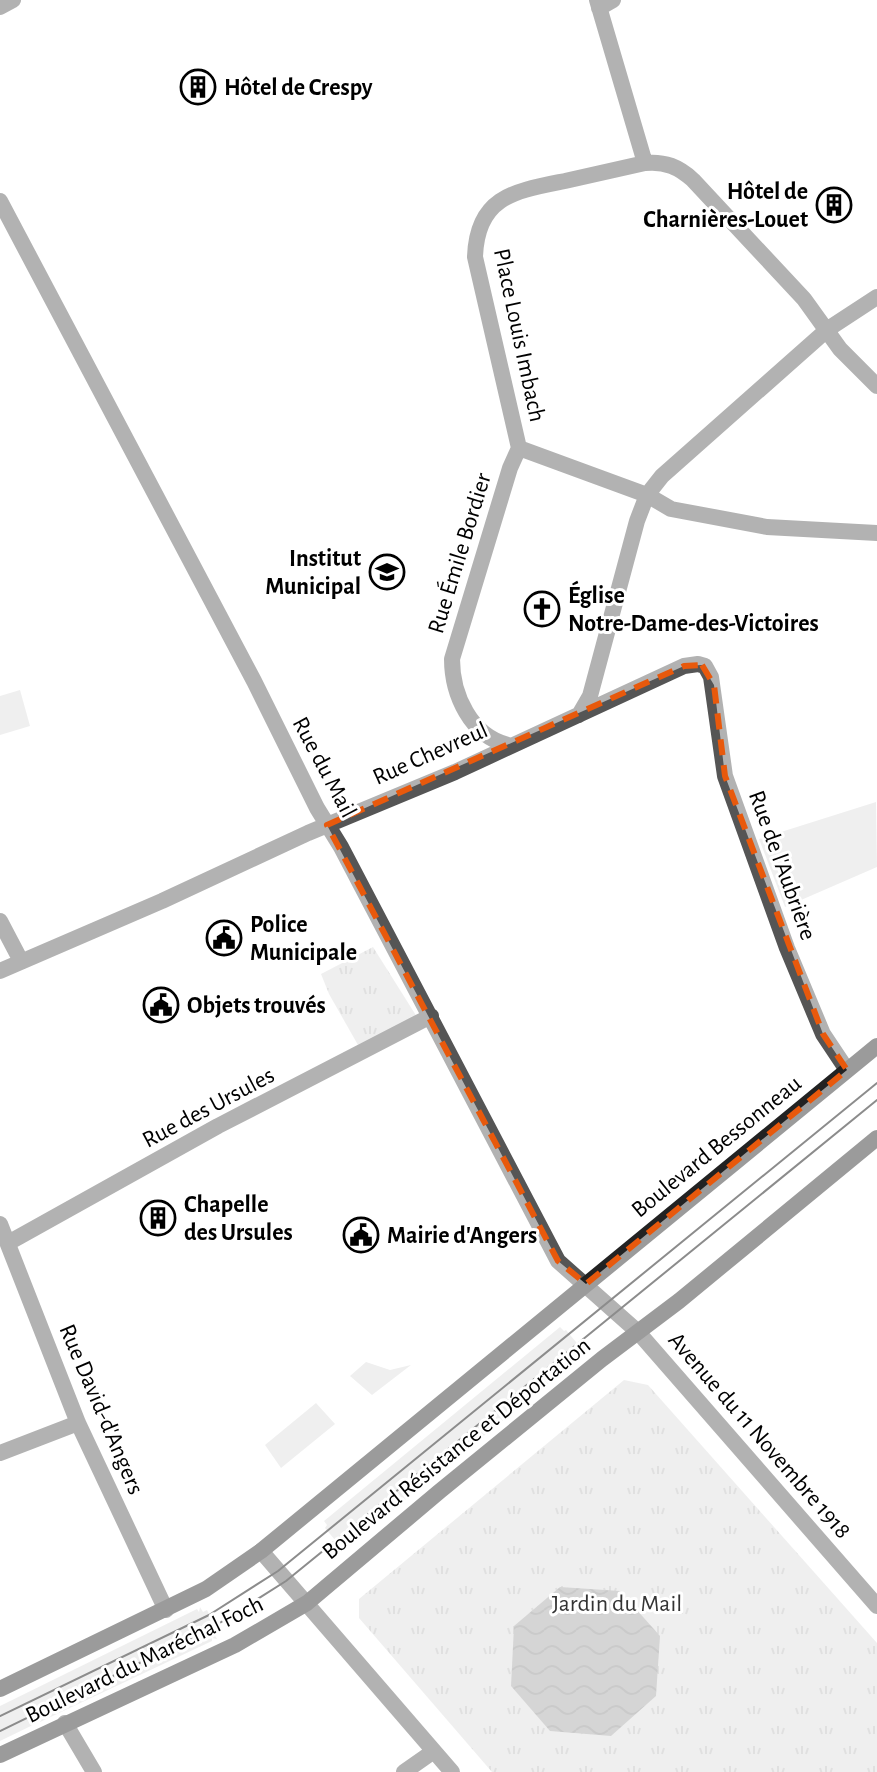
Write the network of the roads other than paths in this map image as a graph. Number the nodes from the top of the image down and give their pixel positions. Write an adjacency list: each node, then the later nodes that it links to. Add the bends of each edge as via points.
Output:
1 (13, 0): 3 (street)
2 (603, 3): 4 (street)
3 (0, 7)
4 (645, 163): 7 (street, Place Louis Imbach, via 665,164 686,174); 9 (street, Place Louis Imbach, via 518,190 496,203 481,224 475,257)
5 (0, 201): 15 (street, Rue du Mail)
6 (877, 297): 7 (street)
7 (828, 329): 8 (street, Place Louis Imbach); 10 (street)
8 (877, 386)
9 (519, 448): 10 (street, Place Louis Imbach); 14 (street, Rue Émile Bordier, via 452,659 455,684 469,718)
10 (647, 495): 11 (street, Place Louis Imbach, via 671,509 767,527); 13 (street, via 590,696)
11 (877, 533)
12 (705, 666): 13 (street, Rue Chevreul, via 684,666); 21 (street, Rue de l'Aubrière, via 714,685 725,776 787,948 823,1034)
13 (579, 715): 14 (street, Rue Chevreul)
14 (508, 745): 15 (street, Rue Chevreul)
15 (327, 825): 17 (street, Rue Chevreul); 19 (street, Rue du Mail)
16 (0, 921): 17 (street)
17 (21, 961): 18 (street, Rue Chevreul)
18 (0, 971)
19 (431, 1016): 24 (street, Rue des Ursules); 25 (street, Rue du Mail, via 558,1261)
20 (877, 1046): 21 (main road, Boulevard Bessonneau)
21 (847, 1070): 25 (main road, Boulevard Bessonneau)
22 (877, 1138): 26 (main road)
23 (0, 1224): 24 (street, Rue David-d'Angers)
24 (8, 1243): 27 (street, Rue David-d'Angers)
25 (586, 1284): 26 (street, Rue du Mail); 29 (main road, Boulevard Résistance et Déportation)
26 (638, 1332): 30 (main road, Boulevard Résistance et Déportation); 31 (street, Avenue du 11 Novembre 1918)
27 (78, 1423): 28 (street); 32 (street, Rue David-d'Angers)
28 (0, 1453)
29 (261, 1551): 30 (street); 32 (main road, Boulevard du Maréchal Foch)
30 (307, 1603): 34 (main road, Boulevard du Maréchal Foch, via 235,1645); 35 (street)
31 (877, 1606)
32 (166, 1610): 33 (main road, Boulevard du Maréchal Foch)
33 (0, 1689)
34 (65, 1723): 36 (main road, Boulevard du Maréchal Foch); 37 (street)
35 (434, 1751): 38 (street); 39 (street)
36 (0, 1755)
37 (94, 1772)
38 (404, 1772)
39 (452, 1772)

